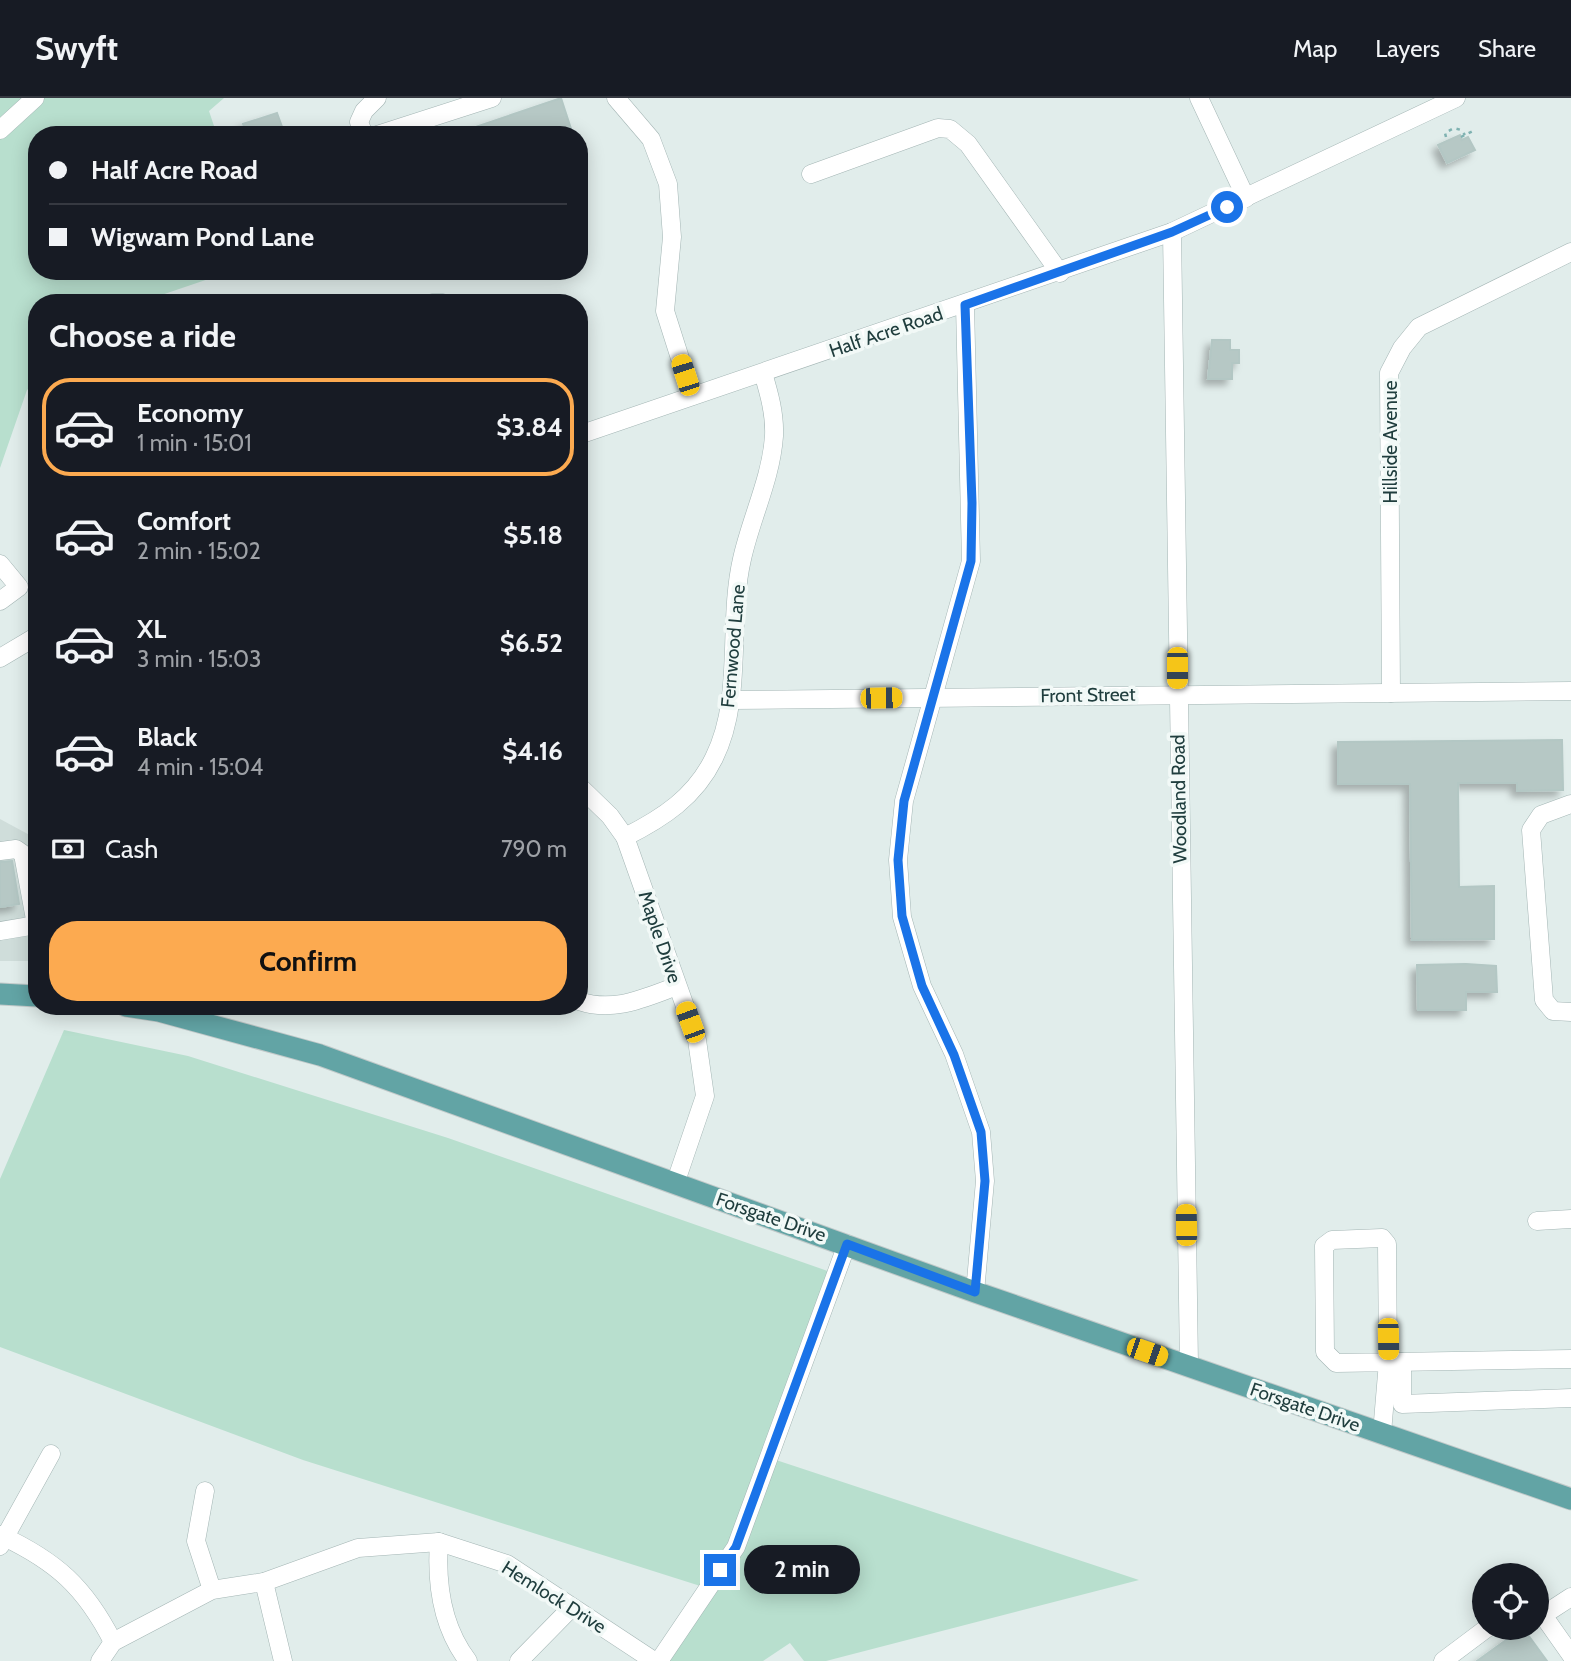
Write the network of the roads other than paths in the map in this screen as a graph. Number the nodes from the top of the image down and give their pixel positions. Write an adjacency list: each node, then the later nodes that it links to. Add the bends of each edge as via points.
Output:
1 (35, 98): 9 (street)
2 (377, 98): 7 (street, via 364,111)
3 (616, 98): 17 (street, via 651,139 668,184 673,237 665,311)
4 (1199, 98): 11 (street)
5 (1456, 98): 11 (street, Half Acre Road)
6 (489, 99): 8 (street)
7 (361, 126)
8 (405, 126)
9 (0, 130)
10 (811, 174): 14 (street, via 938,128 950,129 968,144)
11 (1246, 198): 12 (street, Half Acre Road)
12 (1172, 232): 14 (street, Half Acre Road); 25 (street, Woodland Road)
13 (1571, 252): 24 (street, Hillside Avenue, via 1419,327 1389,373)
14 (1060, 273): 15 (street, Half Acre Road)
15 (965, 305): 16 (street, Half Acre Road); 26 (street, via 971,561)
16 (763, 373): 17 (street, Half Acre Road); 27 (street, Fernwood Lane, via 774,434 742,559 733,616)
17 (692, 396): 18 (street, Half Acre Road)
18 (588, 432)
19 (0, 564): 20 (street, via 19,587)
20 (0, 601)
21 (28, 641): 22 (street)
22 (0, 658)
23 (1571, 691): 24 (street, Front Street)
24 (1391, 693): 25 (street, Front Street)
25 (1177, 694): 26 (street, Front Street); 48 (street, Woodland Road)
26 (931, 698): 27 (street, Front Street); 45 (street, via 904,801 898,860 902,916 922,986 954,1055 981,1132 985,1181)
27 (730, 700): 30 (street, Fernwood Lane, via 724,733 697,786 674,809)
28 (588, 795): 30 (street, Maple Drive)
29 (1571, 804): 39 (street, via 1541,816 1531,830 1544,1000 1553,1012)
30 (625, 837): 35 (street, Maple Drive)
31 (0, 851): 32 (street, via 16,849 23,855)
32 (28, 883)
33 (28, 929): 34 (street)
34 (0, 931)
35 (677, 986): 38 (street, via 631,1004); 41 (street, Maple Drive, via 697,1040 705,1096)
36 (0, 994): 37 (main road)
37 (28, 996)
38 (588, 1004)
39 (1571, 1012)
40 (174, 1015): 41 (main road, Forsgate Drive, via 320,1055)
41 (675, 1184): 44 (main road, Forsgate Drive)
42 (1571, 1219): 43 (street)
43 (1537, 1221)
44 (847, 1244): 45 (main road, Forsgate Drive); 71 (street, via 736,1547)
45 (975, 1292): 48 (main road, Forsgate Drive)
46 (1571, 1359): 47 (street)
47 (1395, 1362): 47 (street, via 1387,1244 1382,1238 1332,1240 1324,1246 1325,1352 1336,1363); 49 (street, via 1402,1404); 50 (street)
48 (1189, 1365): 50 (main road, Forsgate Drive)
49 (1571, 1398)
50 (1382, 1433): 53 (main road, Forsgate Drive)
51 (51, 1454): 54 (street)
52 (205, 1491): 57 (street, via 196,1541)
53 (1571, 1499)
54 (1, 1539): 63 (street, via 29,1549 72,1579 96,1609)
55 (439, 1542): 56 (street, Hemlock Drive, via 358,1548); 59 (street, Hemlock Drive, via 507,1564); 68 (street, via 437,1573 444,1614)
56 (264, 1582): 57 (street, Hemlock Drive); 67 (street)
57 (212, 1590): 63 (street, Hemlock Drive)
58 (1571, 1597): 60 (street)
59 (572, 1607): 69 (street); 70 (street, Hemlock Drive)
60 (1549, 1610)
61 (1549, 1626): 64 (street)
62 (1472, 1639): 65 (street)
63 (113, 1642): 66 (street, Hemlock Drive)
64 (1571, 1655)
65 (1444, 1660)
66 (100, 1661)
67 (283, 1661)
68 (468, 1661)
69 (519, 1661)
70 (654, 1661)
71 (659, 1661)

